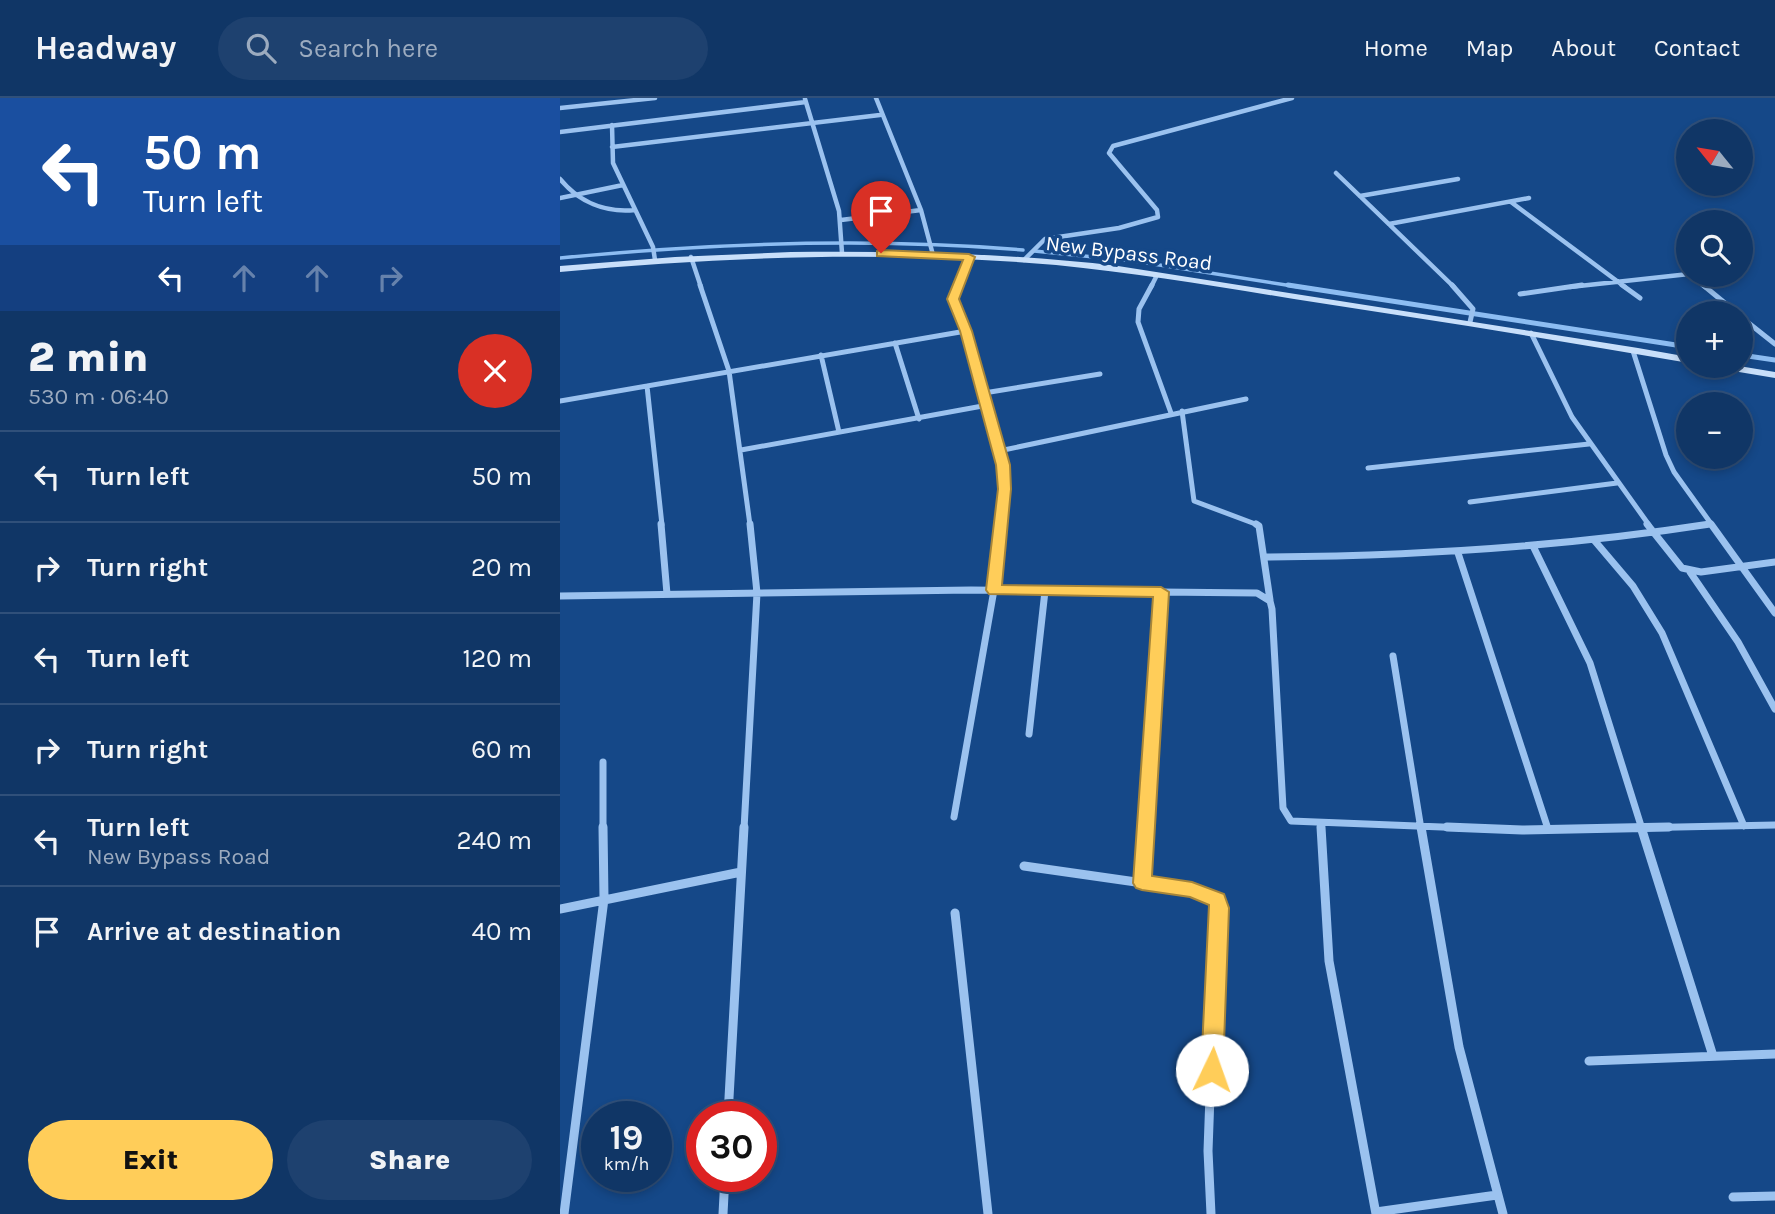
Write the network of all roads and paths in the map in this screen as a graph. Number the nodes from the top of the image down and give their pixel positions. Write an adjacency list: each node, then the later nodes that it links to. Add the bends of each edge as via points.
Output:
1 (655, 98): 4 (street)
2 (876, 98): 7 (street)
3 (1292, 98): 30 (street, via 1113,146 1109,153 1158,217 1045,239)
4 (617, 100): 6 (street)
5 (805, 100): 8 (street); 9 (street)
6 (560, 108)
7 (880, 115): 8 (street); 22 (street)
8 (810, 122): 11 (street); 23 (street)
9 (612, 125): 10 (street); 11 (street)
10 (560, 132)
11 (612, 147): 15 (street)
12 (1336, 173): 17 (street)
13 (560, 179): 16 (street)
14 (1458, 179): 17 (street)
15 (623, 185): 16 (street); 21 (street)
16 (576, 194): 18 (street); 21 (street, via 613,213)
17 (1360, 196): 24 (street)
18 (560, 198)
19 (1530, 198): 20 (street)
20 (1511, 202): 24 (street); 34 (street)
21 (635, 210): 27 (street)
22 (921, 210): 23 (street); 25 (street)
23 (841, 220): 26 (street)
24 (1389, 224): 39 (street, via 1467,299)
25 (932, 247): 26 (main road, New Bypass Road); 29 (main road, New Bypass Road)
26 (842, 251): 28 (main road, New Bypass Road)
27 (655, 257): 28 (main road, New Bypass Road); 31 (main road, New Bypass Road)
28 (691, 257): 48 (street)
29 (969, 257): 30 (main road, New Bypass Road); 41 (street, via 953,299)
30 (1024, 260): 32 (main road, New Bypass Road)
31 (560, 269)
32 (1157, 275): 39 (main road, New Bypass Road); 58 (street, via 1139,309 1138,322)
33 (1676, 275): 34 (street)
34 (1614, 280): 36 (street); 37 (street)
35 (1706, 287): 38 (street)
36 (1520, 293)
37 (1640, 298)
38 (1722, 301)
39 (1471, 316): 42 (main road, New Bypass Road)
40 (1753, 326): 44 (street)
41 (966, 331): 43 (street); 53 (street)
42 (1531, 333): 45 (main road, New Bypass Road); 61 (street)
43 (895, 343): 46 (street); 59 (street)
44 (1775, 344)
45 (1633, 351): 47 (main road, New Bypass Road); 67 (street, via 1665,455)
46 (821, 355): 48 (street); 60 (street)
47 (1676, 358)
48 (729, 371): 52 (street); 62 (street)
49 (1753, 371): 51 (main road)
50 (1100, 374): 53 (street)
51 (1775, 375)
52 (647, 386): 55 (street); 80 (street)
53 (984, 393): 56 (street)
54 (1246, 400): 57 (street)
55 (560, 401)
56 (988, 405): 59 (street); 63 (street)
57 (1182, 411): 58 (street); 72 (street, via 1194,501 1254,522 1261,532)
58 (1171, 413): 63 (street)
59 (919, 419): 60 (street)
60 (839, 432): 62 (street)
61 (1589, 444): 64 (street); 65 (street)
62 (741, 450): 79 (street)
63 (999, 451): 76 (street, via 1004,489)
64 (1368, 468)
65 (1617, 483): 66 (street); 68 (street)
66 (1470, 502)
67 (1710, 524): 68 (street); 74 (street)
68 (1655, 533): 69 (street); 75 (street, via 1677,563)
69 (1594, 540): 70 (street); 91 (street, via 1633,586 1662,633)
70 (1533, 546): 71 (street); 94 (street, via 1590,663)
71 (1458, 553): 72 (street); 93 (street)
72 (1264, 557): 82 (street)
73 (1775, 562): 74 (street)
74 (1743, 566): 75 (street); 83 (street)
75 (1690, 572): 85 (street, via 1738,642)
76 (994, 590): 77 (street); 79 (street); 88 (street)
77 (1045, 591): 78 (street); 86 (street)
78 (1161, 592): 82 (street, via 1257,593); 97 (street)
79 (757, 593): 80 (street); 96 (street)
80 (667, 594): 81 (street)
81 (560, 596)
82 (1270, 601): 89 (street, via 1283,808 1291,821)
83 (1775, 613)
84 (1394, 656): 92 (street)
85 (1775, 709)
86 (1029, 734)
87 (603, 762): 98 (street)
88 (954, 817)
89 (1321, 824): 92 (street); 109 (street, via 1329,961)
90 (1775, 825): 91 (street)
91 (1744, 826): 94 (street)
92 (1419, 827): 93 (street); 106 (street, via 1459,1048)
93 (1549, 829): 94 (street)
94 (1644, 829): 102 (street)
95 (1024, 866): 97 (street)
96 (741, 872): 98 (street); 104 (street)
97 (1142, 883): 113 (street, via 1207,893 1219,908 1209,1151)
98 (604, 899): 99 (street); 110 (street)
99 (560, 909)
100 (955, 913): 112 (street)
101 (1775, 1054): 102 (street)
102 (1713, 1056): 103 (street)
103 (1589, 1061)
104 (729, 1101)
105 (724, 1192): 111 (street)
106 (1497, 1195): 109 (street); 114 (street)
107 (1775, 1196): 108 (street)
108 (1733, 1198)
109 (1376, 1213)
110 (564, 1214)
111 (723, 1214)
112 (988, 1214)
113 (1211, 1214)
114 (1503, 1214)

